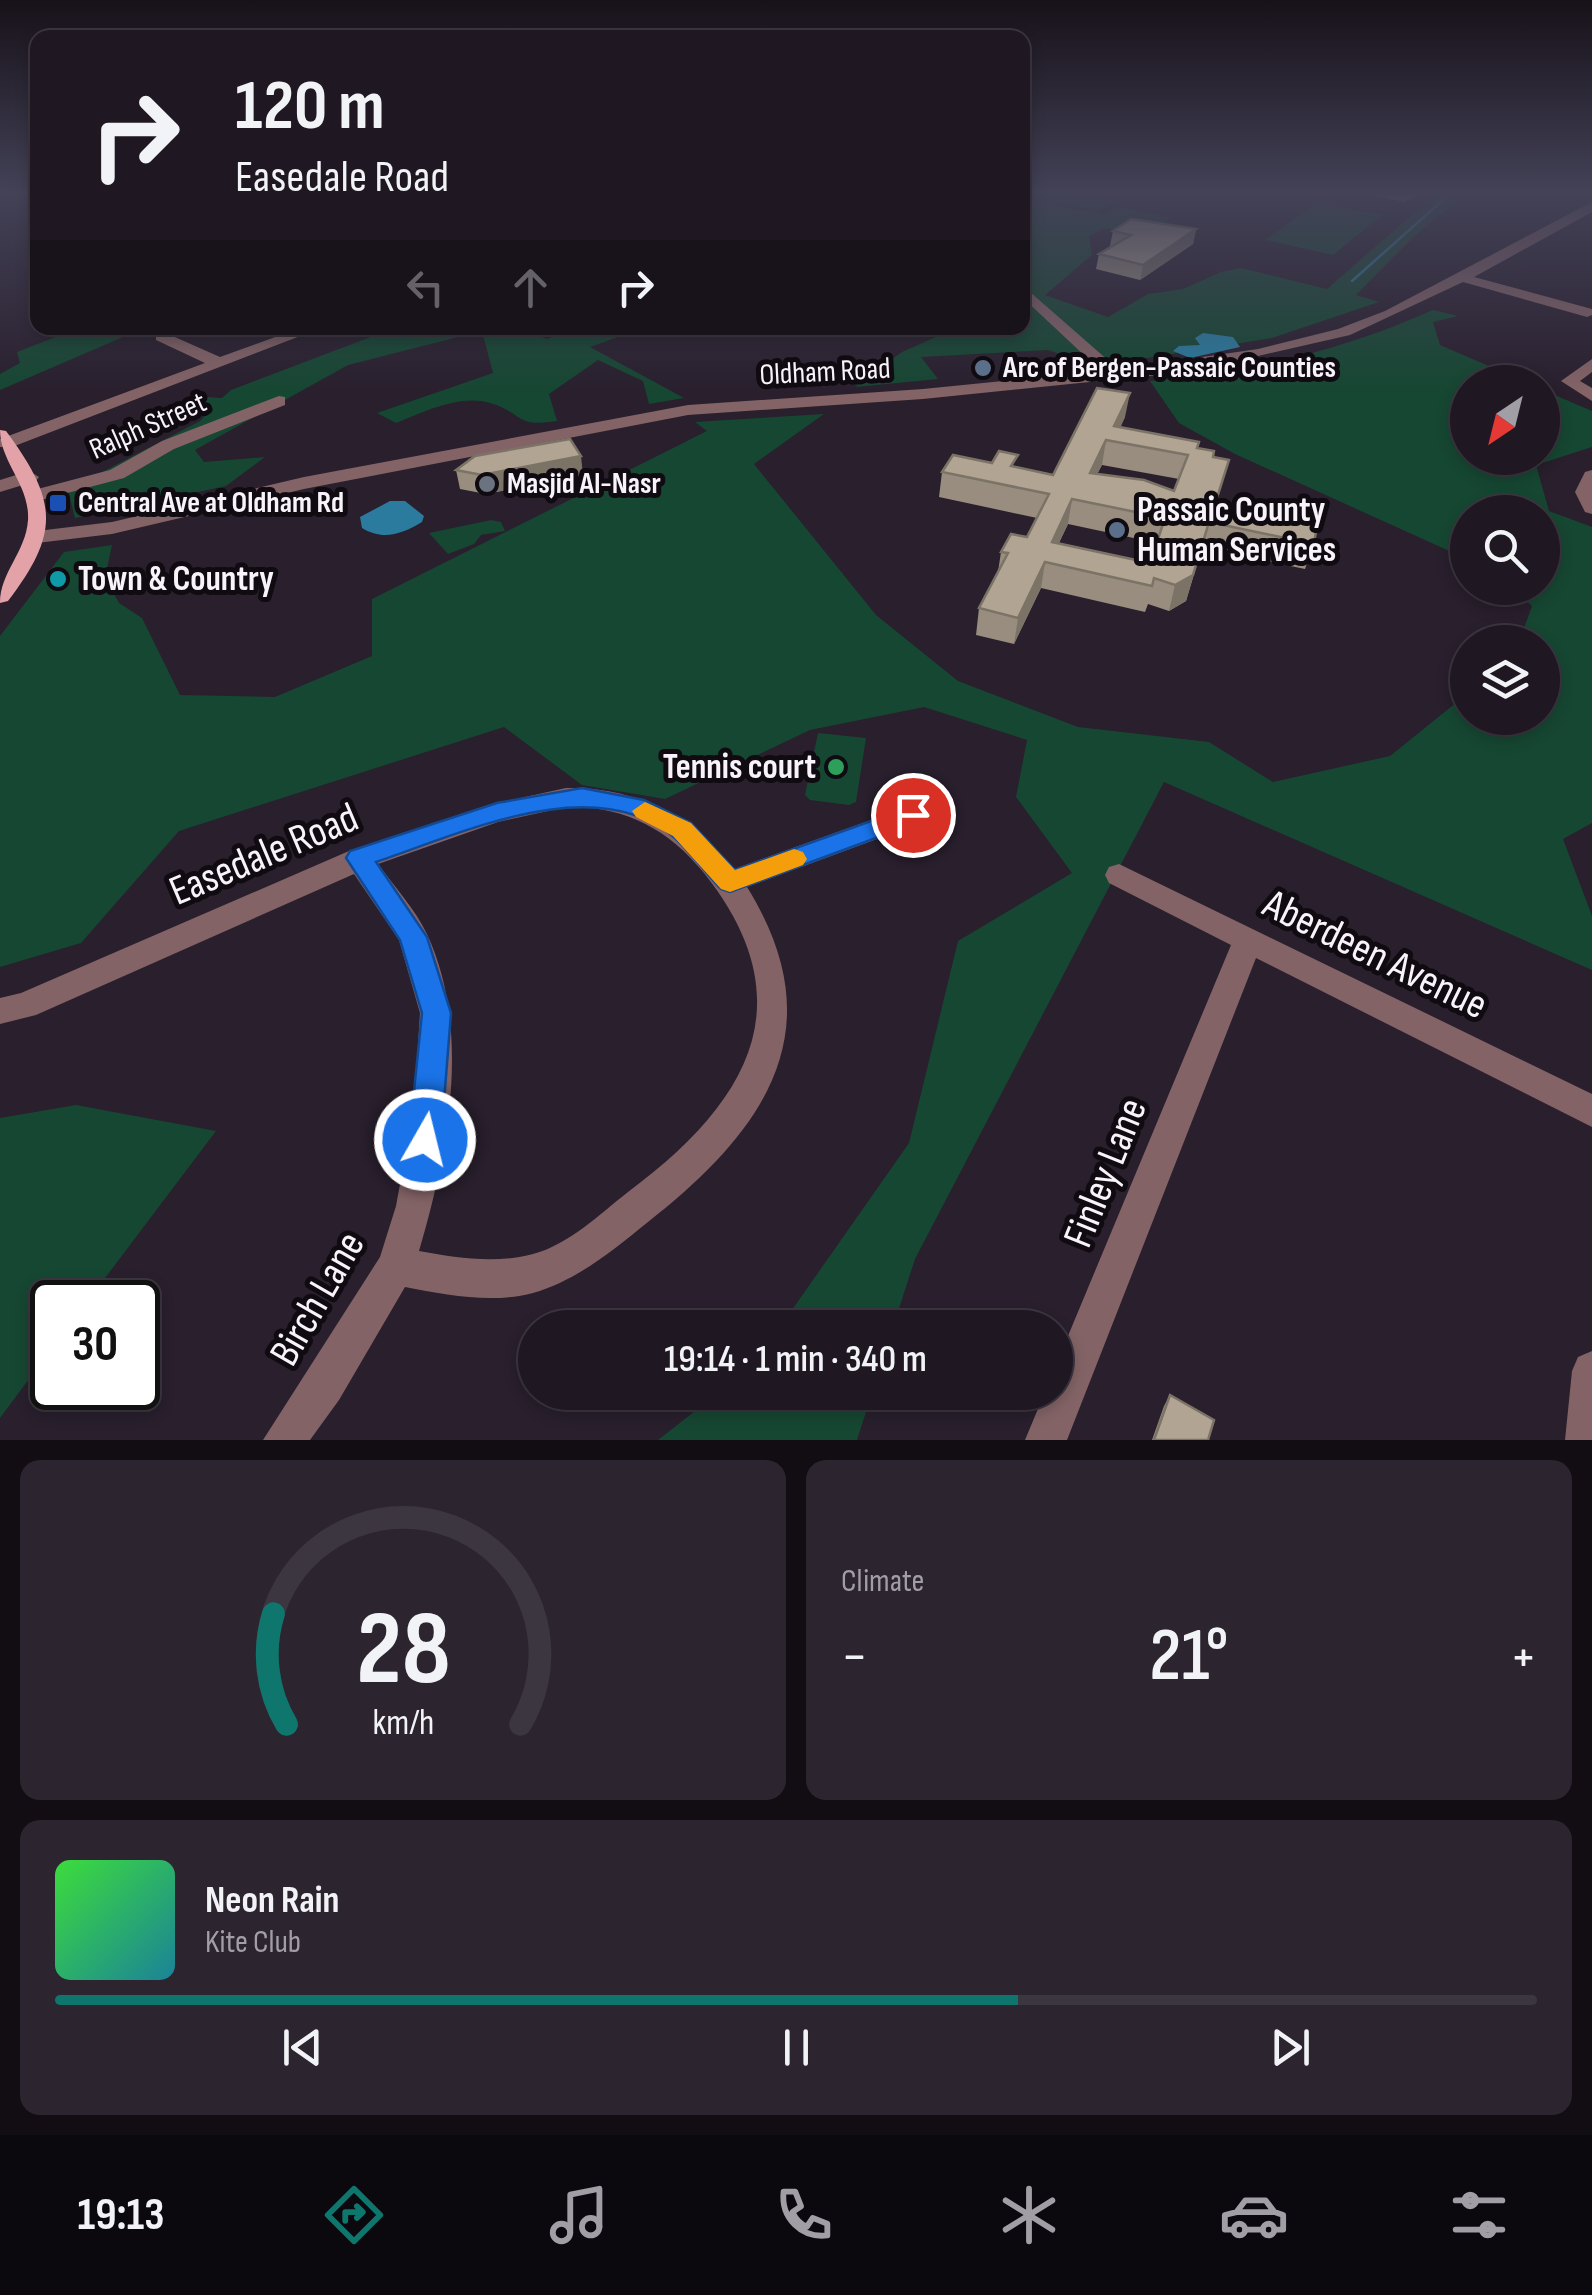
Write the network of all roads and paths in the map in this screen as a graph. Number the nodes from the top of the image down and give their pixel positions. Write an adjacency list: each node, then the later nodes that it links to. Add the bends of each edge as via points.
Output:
1 (1497, 259): 2 (street, Oldham Road)
2 (1463, 278): 4 (street); 9 (street, Oldham Road, via 1390,314 1308,342)
3 (1030, 296): 9 (street)
4 (1587, 312)
5 (293, 335): 7 (street)
6 (162, 337): 7 (street)
7 (217, 362): 12 (street)
8 (1592, 364): 10 (street, via 1569,381)
9 (1115, 375): 17 (street, Oldham Road, via 688,410 304,483 112,528)
10 (1592, 396)
11 (279, 402): 15 (street, Ralph Street, via 168,445 118,474)
12 (3, 439): 15 (main road)
13 (1592, 476): 16 (street, via 1585,492)
14 (0, 486): 15 (street, Ralph Street)
15 (33, 486): 17 (main road, via 41,508)
16 (1592, 508)
17 (37, 537): 18 (main road)
18 (0, 596)
19 (913, 815): 22 (street)
20 (359, 858): 22 (street, Easedale Road, via 497,812 582,796 636,806 682,830); 24 (street, Easedale Road); 26 (street, Birch Lane, via 413,937 436,1013 431,1106)
21 (1119, 876): 23 (street, Aberdeen Avenue)
22 (730, 882): 26 (street, Easedale Road, via 766,947 774,993 763,1066 732,1120 682,1173 568,1260 518,1278 448,1277)
23 (1248, 940): 25 (street, Aberdeen Avenue); 29 (street, Finley Lane)
24 (0, 1011)
25 (1592, 1111)
26 (396, 1266): 28 (street, Birch Lane)
27 (1592, 1371): 30 (street)
28 (284, 1440)
29 (1046, 1440)
30 (1586, 1440)

